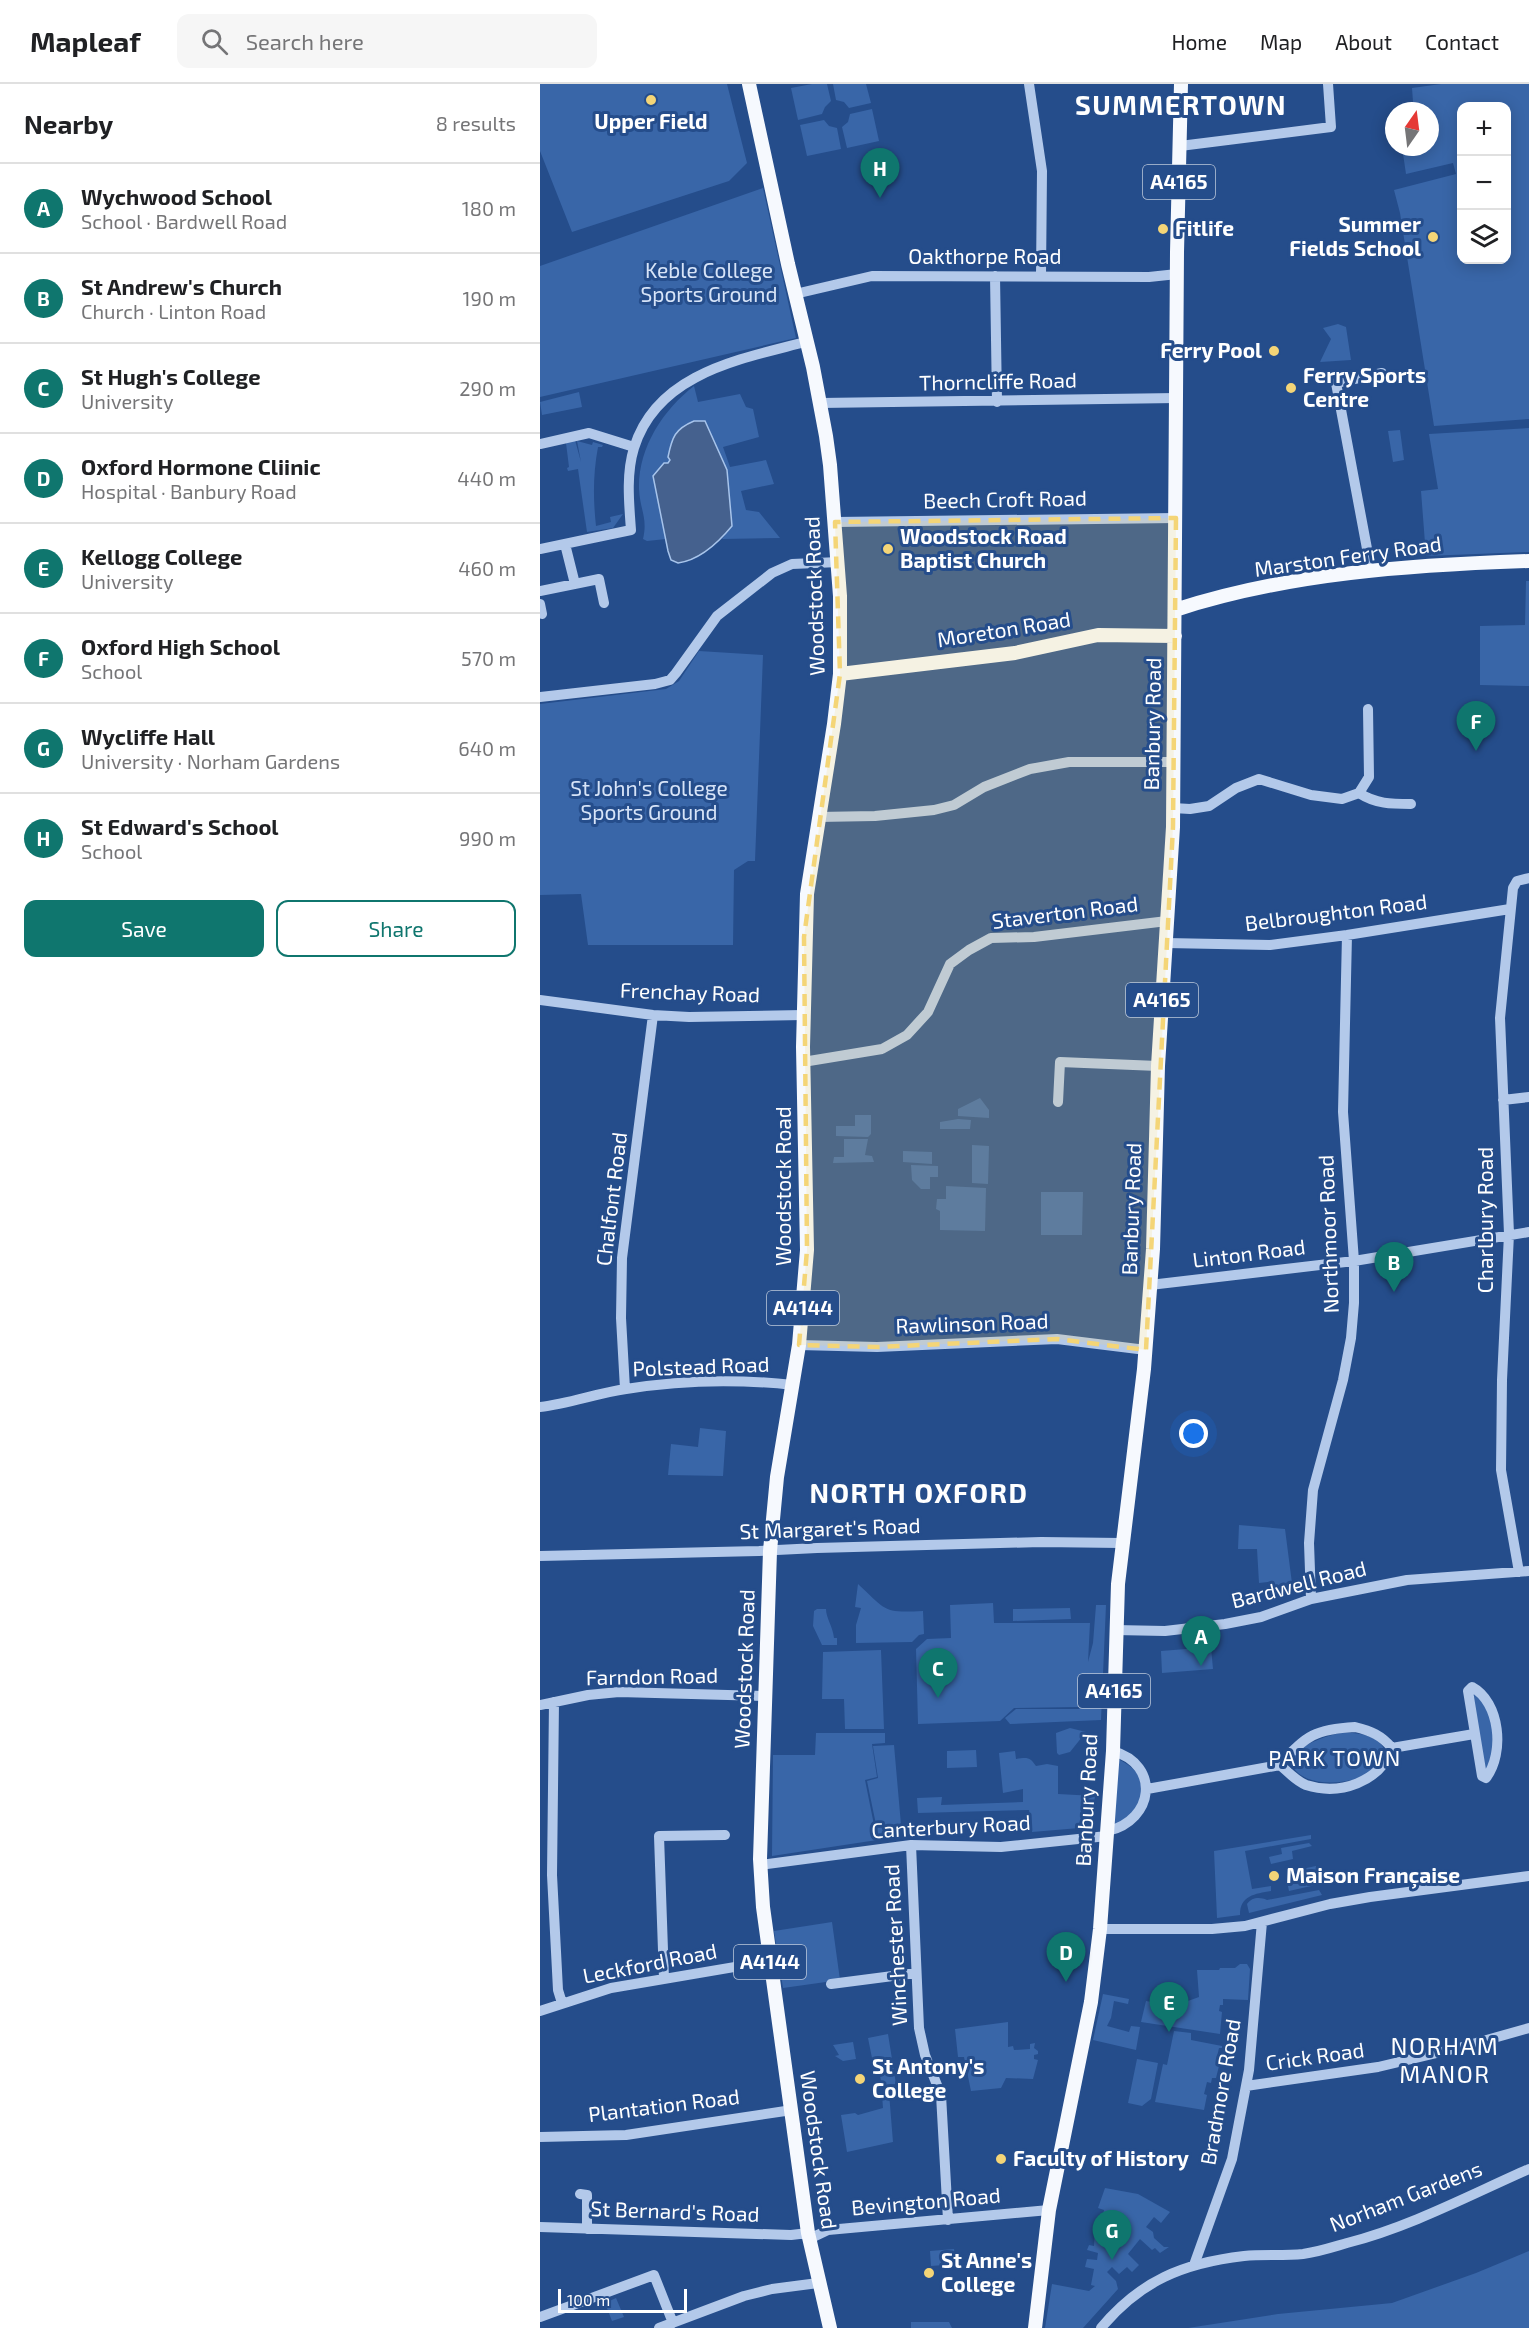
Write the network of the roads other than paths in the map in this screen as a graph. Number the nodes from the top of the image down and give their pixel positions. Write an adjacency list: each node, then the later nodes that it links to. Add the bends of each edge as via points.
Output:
1 (749, 84): 9 (main road, Woodstock Road / A4144)
2 (1029, 84): 8 (street, via 1042,171)
3 (1181, 84): 5 (main road, Banbury Road / A4165)
4 (1328, 84): 5 (street, via 1331,127)
5 (1180, 146): 6 (main road, Banbury Road / A4165)
6 (1177, 273): 8 (street, Oakthorpe Road, via 1149,277); 12 (main road, Banbury Road / A4165)
7 (995, 276): 8 (street, Oakthorpe Road); 9 (street, Oakthorpe Road, via 872,276); 13 (street)
8 (1041, 276)
9 (795, 294): 10 (main road, Woodstock Road / A4144)
10 (805, 342): 14 (main road, Woodstock Road / A4144); 16 (street, via 695,376 649,418)
11 (1382, 373): 23 (street, via 1336,383)
12 (1177, 398): 13 (street, Thorncliffe Road); 17 (main road, Banbury Road / A4165)
13 (997, 402): 14 (street, Thorncliffe Road)
14 (820, 403): 18 (main road, Woodstock Road / A4144)
15 (540, 444): 16 (street, via 590,433)
16 (634, 447): 19 (street, via 629,484 631,530)
17 (1176, 518): 18 (street, Beech Croft Road); 27 (main road, Banbury Road / A4165)
18 (835, 522): 21 (main road, Woodstock Road / A4144)
19 (565, 544): 20 (street); 24 (street)
20 (540, 549)
21 (838, 561): 29 (main road, Woodstock Road / A4144); 30 (street, via 792,564 772,573 717,616 670,680)
22 (1529, 561): 23 (main road, Marston Ferry Road)
23 (1371, 570): 27 (main road, Marston Ferry Road, via 1260,588)
24 (575, 584): 25 (street); 26 (street, via 598,579)
25 (540, 591)
26 (604, 603)
27 (1175, 610): 28 (main road, Banbury Road / A4165)
28 (1174, 636): 29 (main road, Moreton Road, via 1098,635 1015,652); 32 (main road, Banbury Road / A4165)
29 (840, 674): 36 (main road, Woodstock Road / A4144)
30 (540, 697)
31 (1368, 709): 33 (street, via 1368,777)
32 (1174, 762): 35 (main road, Banbury Road / A4165); 36 (street, via 1069,762 1030,769 984,787 954,806 875,816)
33 (1359, 793): 34 (street, via 1373,802); 35 (street, via 1341,799 1311,795 1259,779 1236,788 1209,806)
34 (1411, 804)
35 (1173, 808): 39 (main road, Banbury Road / A4165)
36 (818, 817): 44 (main road, Woodstock Road / A4144, via 807,894)
37 (1529, 878): 38 (street, Charlbury Road, via 1517,881)
38 (1510, 909): 40 (street, Belbroughton Road); 48 (street, Charlbury Road, via 1500,1018)
39 (1167, 921): 41 (main road, Banbury Road / A4165); 45 (street, Staverton Road, via 1034,937 991,938 950,964 928,1012 907,1035 882,1049)
40 (1347, 936): 41 (street, Belbroughton Road, via 1270,945); 52 (street, Northmoor Road, via 1343,1112)
41 (1166, 943): 46 (main road, Banbury Road / A4165)
42 (540, 999): 43 (street, Frenchay Road)
43 (653, 1015): 44 (street, Frenchay Road); 57 (street, Chalfont Road, via 622,1258)
44 (804, 1015): 45 (main road, Woodstock Road / A4144)
45 (803, 1062): 54 (main road, Woodstock Road / A4144, via 807,1250)
46 (1158, 1066): 49 (street, via 1060,1062); 53 (main road, Banbury Road / A4165)
47 (1529, 1097): 48 (street)
48 (1503, 1100): 51 (street, Charlbury Road)
49 (1058, 1102)
50 (1529, 1232): 51 (street, Linton Road)
51 (1509, 1234): 52 (street, Linton Road); 62 (street, Charlbury Road, via 1501,1470)
52 (1354, 1261): 53 (street, Linton Road); 63 (street, Northmoor Road, via 1352,1338 1313,1490 1309,1543)
53 (1150, 1285): 55 (main road, Banbury Road / A4165)
54 (799, 1345): 55 (street, Rawlinson Road, via 877,1347 1057,1339); 56 (main road, Woodstock Road / A4144)
55 (1146, 1350): 59 (main road, Banbury Road / A4165)
56 (793, 1384): 57 (street, Polstead Road, via 705,1382); 60 (main road, Woodstock Road / A4144, via 777,1477)
57 (625, 1389): 58 (street, Polstead Road)
58 (540, 1407)
59 (1122, 1543): 60 (street, St Margaret's Road); 64 (main road, Banbury Road / A4165)
60 (770, 1551): 61 (street, St Margaret's Road); 65 (main road, Woodstock Road / A4144)
61 (540, 1556)
62 (1524, 1572): 63 (street, Bardwell Road, via 1407,1580)
63 (1311, 1599): 64 (street, Bardwell Road, via 1261,1617 1225,1624 1165,1631)
64 (1115, 1630): 70 (main road, Banbury Road / A4165)
65 (765, 1696): 66 (street, Farndon Road, via 619,1692); 76 (main road, Woodstock Road / A4144)
66 (554, 1702): 67 (street, Farndon Road); 78 (street)
67 (540, 1705)
68 (1474, 1734): 68 (street, via 1468,1691 1472,1687 1488,1704 1497,1730 1496,1754 1486,1778 1482,1776); 69 (street)
69 (1392, 1748): 71 (street, via 1374,1732 1355,1727 1334,1728 1300,1742); 71 (street, via 1381,1769 1346,1787 1328,1789 1305,1784)
70 (1113, 1751): 72 (street, via 1134,1764); 73 (main road, Banbury Road / A4165)
71 (1280, 1765): 72 (street)
72 (1147, 1789): 73 (street, via 1140,1810 1132,1819)
73 (1107, 1833): 75 (street, Canterbury Road, via 1000,1847); 81 (main road, Banbury Road / A4165)
74 (726, 1835): 84 (street, via 659,1836)
75 (911, 1845): 76 (street, Canterbury Road); 83 (street, Winchester Road)
76 (760, 1865): 82 (main road, Woodstock Road / A4144)
77 (540, 1875): 78 (street)
78 (552, 1875): 86 (street)
79 (1529, 1876): 80 (street, via 1370,1897)
80 (1262, 1922): 81 (street, via 1212,1929); 89 (street, Bradmore Road)
81 (1100, 1929): 94 (main road, Banbury Road / A4165, via 1091,2002)
82 (770, 1961): 84 (street, Leckford Road); 90 (main road, Woodstock Road / A4144)
83 (916, 1973): 85 (street); 95 (street, Winchester Road, via 919,2028 941,2095)
84 (664, 1978): 86 (street, Leckford Road)
85 (831, 1984)
86 (562, 2003): 87 (street, Leckford Road)
87 (540, 2011)
88 (1529, 2028): 89 (street, Crick Road, via 1378,2067)
89 (1246, 2086): 99 (street, Bradmore Road, via 1232,2159)
90 (792, 2110): 91 (street, Plantation Road, via 626,2135); 98 (main road, Woodstock Road / A4144)
91 (540, 2137)
92 (1529, 2169): 99 (street, Norham Gardens, via 1429,2214 1349,2243 1304,2254 1244,2256)
93 (580, 2194): 97 (street, via 587,2195)
94 (1049, 2210): 95 (street, Bevington Road); 105 (main road, Banbury Road / A4165)
95 (948, 2220): 98 (street, Bevington Road)
96 (540, 2227): 97 (street, St Bernard's Road)
97 (586, 2229): 98 (street, St Bernard's Road)
98 (804, 2236): 100 (main road, Woodstock Road / A4144)
99 (1194, 2265): 106 (street, Norham Gardens, via 1156,2281 1120,2305)
100 (818, 2283): 102 (street, via 744,2296); 104 (main road, Woodstock Road / A4144)
101 (540, 2317): 102 (street, via 654,2275)
102 (673, 2323): 103 (street)
103 (659, 2328)
104 (830, 2328)
105 (1035, 2328)
106 (1101, 2328)

